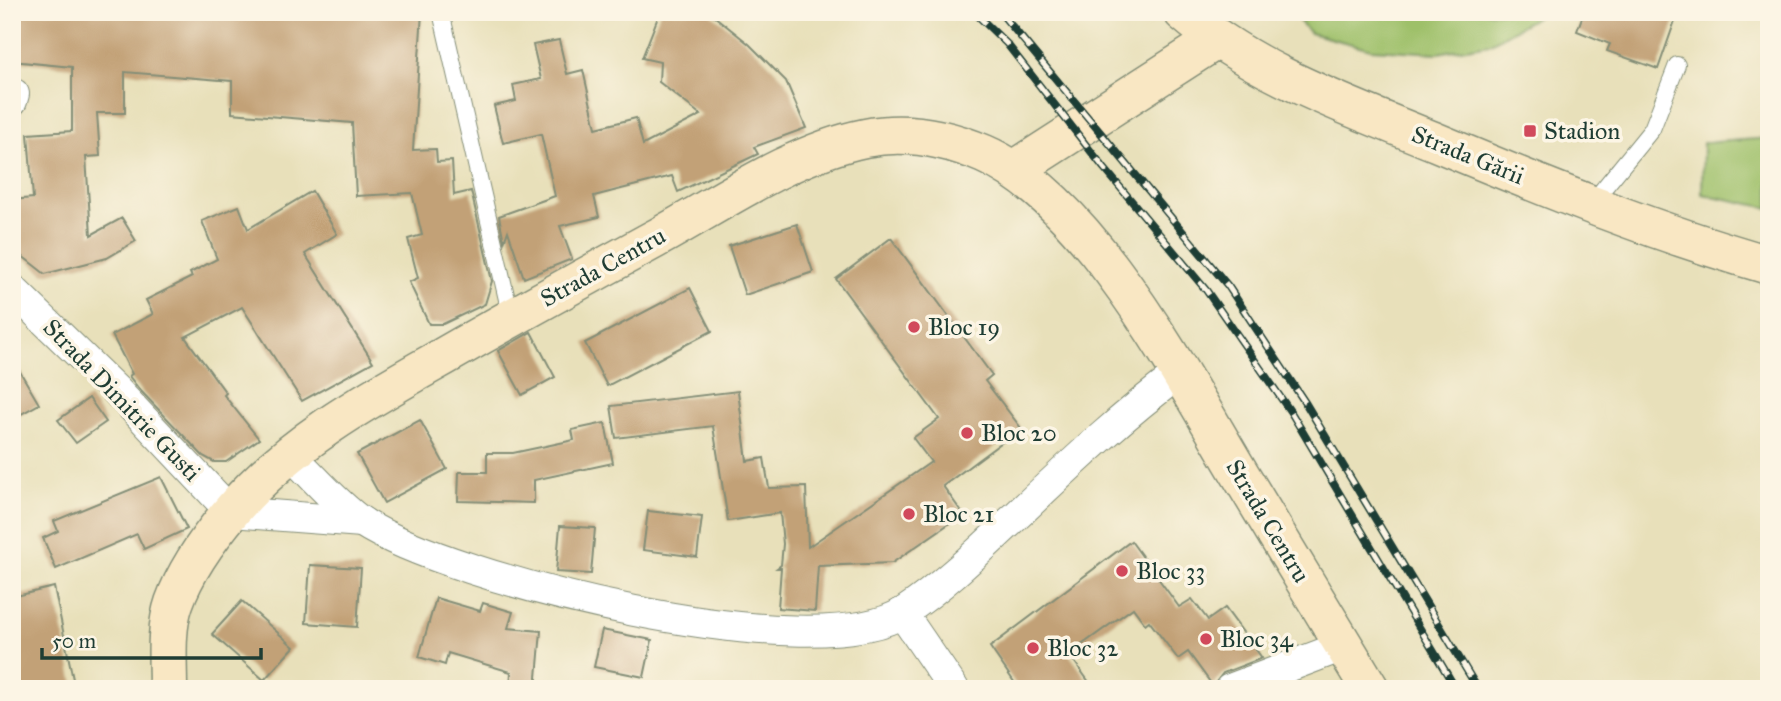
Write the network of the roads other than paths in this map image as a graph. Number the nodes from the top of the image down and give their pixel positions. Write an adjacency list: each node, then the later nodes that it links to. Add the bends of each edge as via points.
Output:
1 (441, 12): 9 (lane)
2 (1183, 12): 3 (main road, Strada Gării)
3 (1216, 40): 5 (main road); 6 (main road, Strada Gării, via 1358,110)
4 (1677, 65): 6 (lane, via 1652,129)
5 (1014, 170): 9 (main road, Strada Centru, via 954,143 915,135 861,139 797,161); 10 (main road, Strada Centru, via 1060,206 1095,248)
6 (1589, 205): 7 (main road, Strada Gării)
7 (1769, 265)
8 (12, 289): 12 (street, Strada Dimitrie Gusti)
9 (510, 317): 11 (main road, Strada Centru, via 365,402)
10 (1180, 373): 14 (street, via 1125,414 970,559); 15 (main road, Strada Centru)
11 (289, 453): 12 (main road, Strada Centru); 13 (street)
12 (231, 512): 13 (street); 16 (main road, Strada Centru, via 188,573 173,605)
13 (362, 522): 14 (street, via 488,575 570,598 701,621 813,632 855,628)
14 (902, 613): 17 (street)
15 (1357, 673): 18 (street)
16 (168, 689)
17 (954, 689)
18 (1230, 689)

